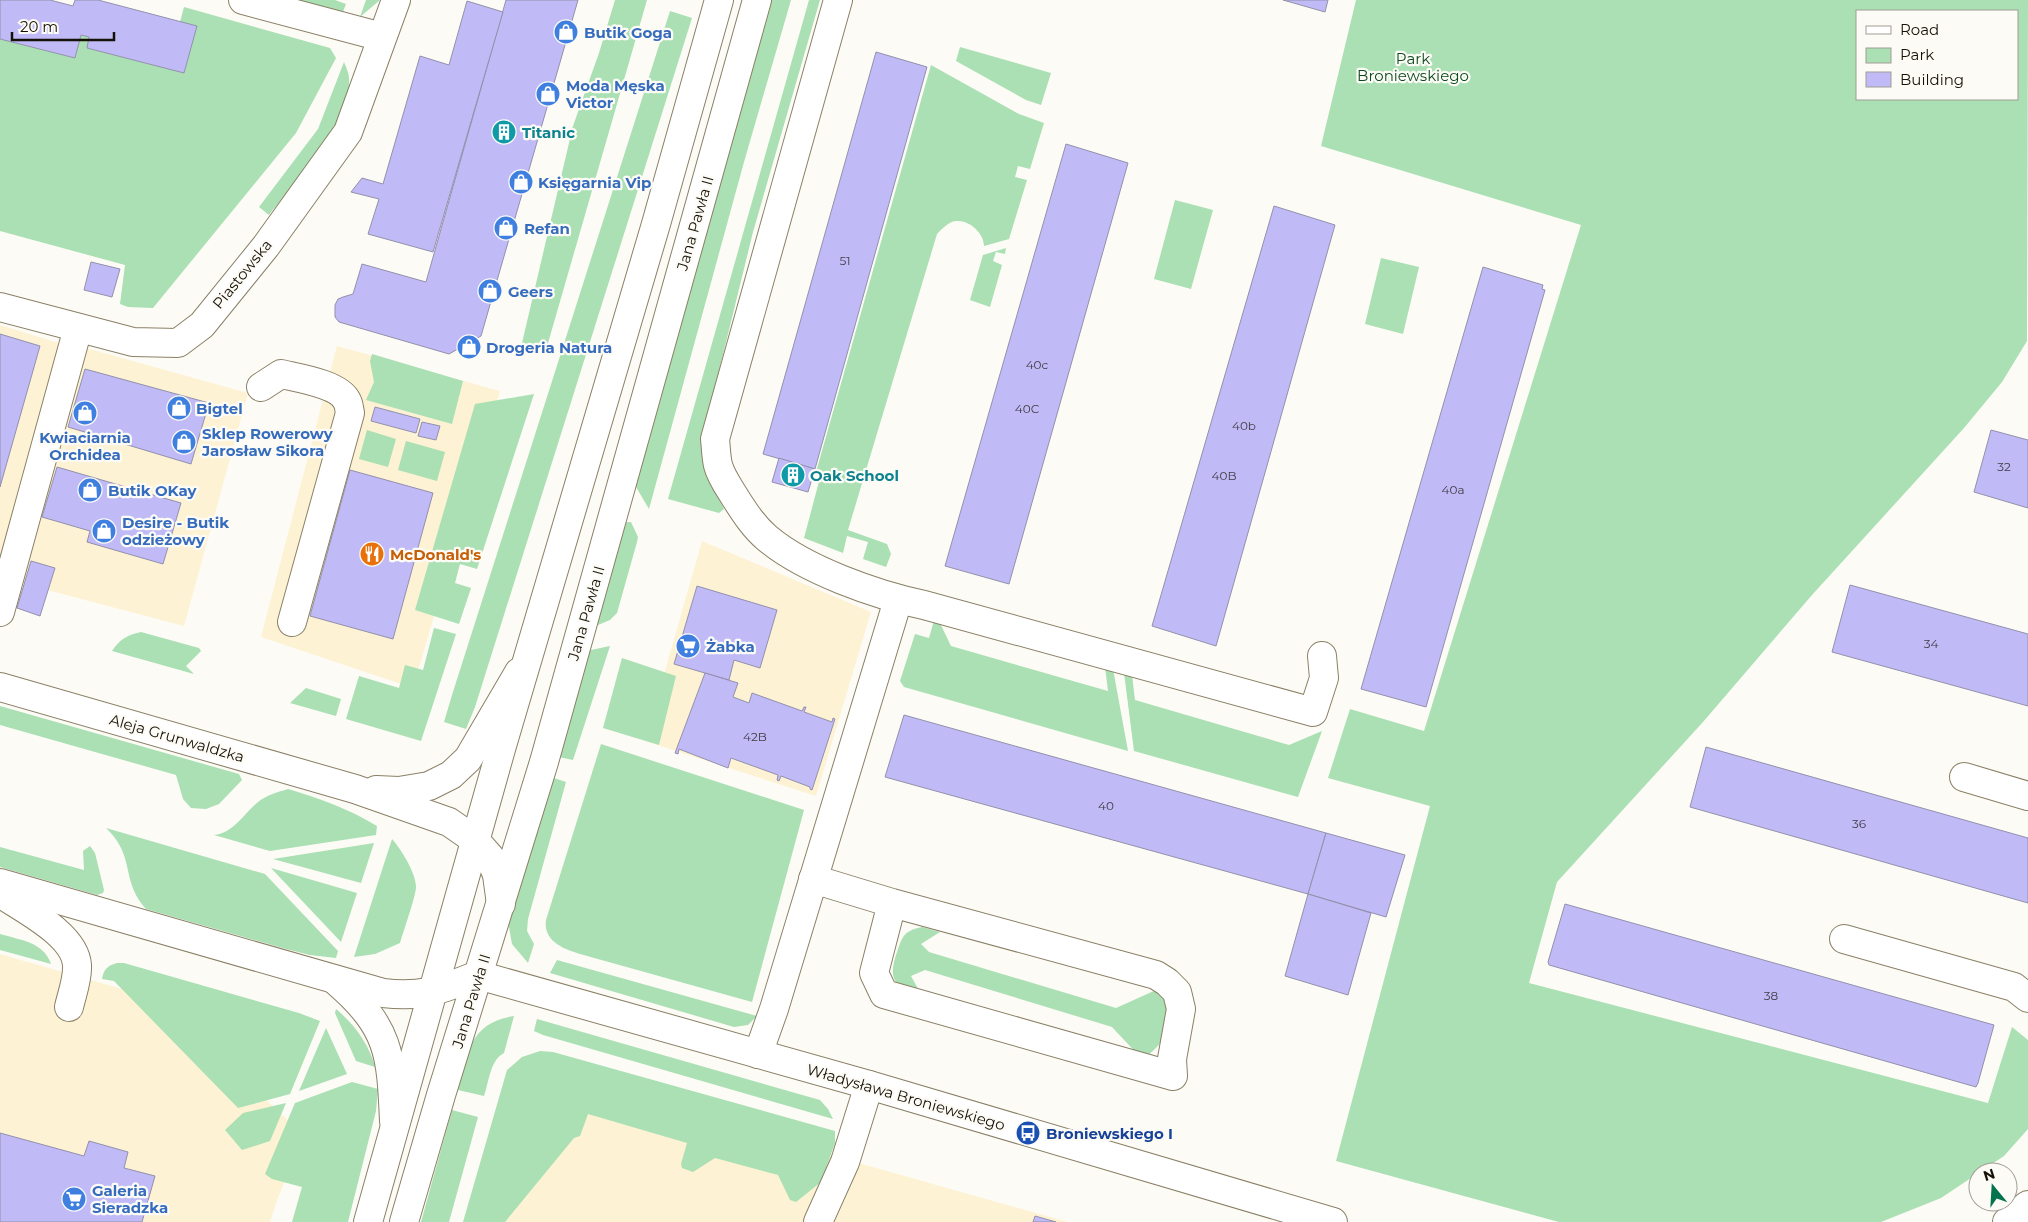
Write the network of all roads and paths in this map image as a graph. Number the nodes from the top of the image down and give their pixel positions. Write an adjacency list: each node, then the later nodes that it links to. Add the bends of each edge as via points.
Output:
1 (244, 0): 6 (street)
2 (396, 0): 6 (street, Piastowska)
3 (719, 0): 13 (street)
4 (757, 0): 24 (street, Jana Pawła II, via 544,762)
5 (838, 0): 10 (street, via 715,439 718,466 731,492 766,537 790,556)
6 (382, 38): 8 (street, Piastowska, via 348,132 266,246 202,325 178,343 133,342)
7 (0, 307): 8 (street, Piastowska)
8 (78, 328): 11 (street)
9 (261, 387): 12 (street, via 281,374 329,386 347,400 350,413)
10 (898, 600): 14 (street, via 1313,712 1324,678); 20 (street)
11 (0, 612)
12 (292, 622)
13 (530, 656): 17 (street, Aleja Grunwaldzka, via 468,759 451,775 429,786 399,791); 19 (street)
14 (1322, 656)
15 (0, 687): 17 (street, Aleja Grunwaldzka)
16 (1964, 777): 18 (street)
17 (355, 789): 19 (street, Aleja Grunwaldzka, via 448,822)
18 (2028, 796)
19 (475, 840): 24 (street, Aleja Grunwaldzka, via 494,866); 28 (street)
20 (813, 879): 23 (street); 31 (street)
21 (0, 883): 27 (street)
22 (0, 894): 30 (street, via 56,930 74,952 78,967)
23 (892, 903): 23 (street, via 874,973 884,994 1174,1076 1172,1059 1181,1009 1177,992 1167,982 1156,976)
24 (501, 904): 26 (street, Jana Pawła II)
25 (1844, 939): 29 (street, via 2014,987)
26 (478, 975): 28 (street); 31 (street, Władysława Broniewskiego); 36 (street, Jana Pawła II)
27 (336, 981): 28 (street, via 396,995); 33 (street, via 372,1017 386,1045)
28 (433, 993): 33 (street)
29 (2028, 998)
30 (69, 1007)
31 (758, 1054): 32 (street, Władysława Broniewskiego)
32 (869, 1086): 37 (street, via 845,1162); 38 (street, Władysława Broniewskiego)
33 (395, 1125): 35 (street)
34 (2028, 1205): 39 (street)
35 (368, 1222)
36 (404, 1222)
37 (818, 1222)
38 (1333, 1222)
39 (2006, 1222)

